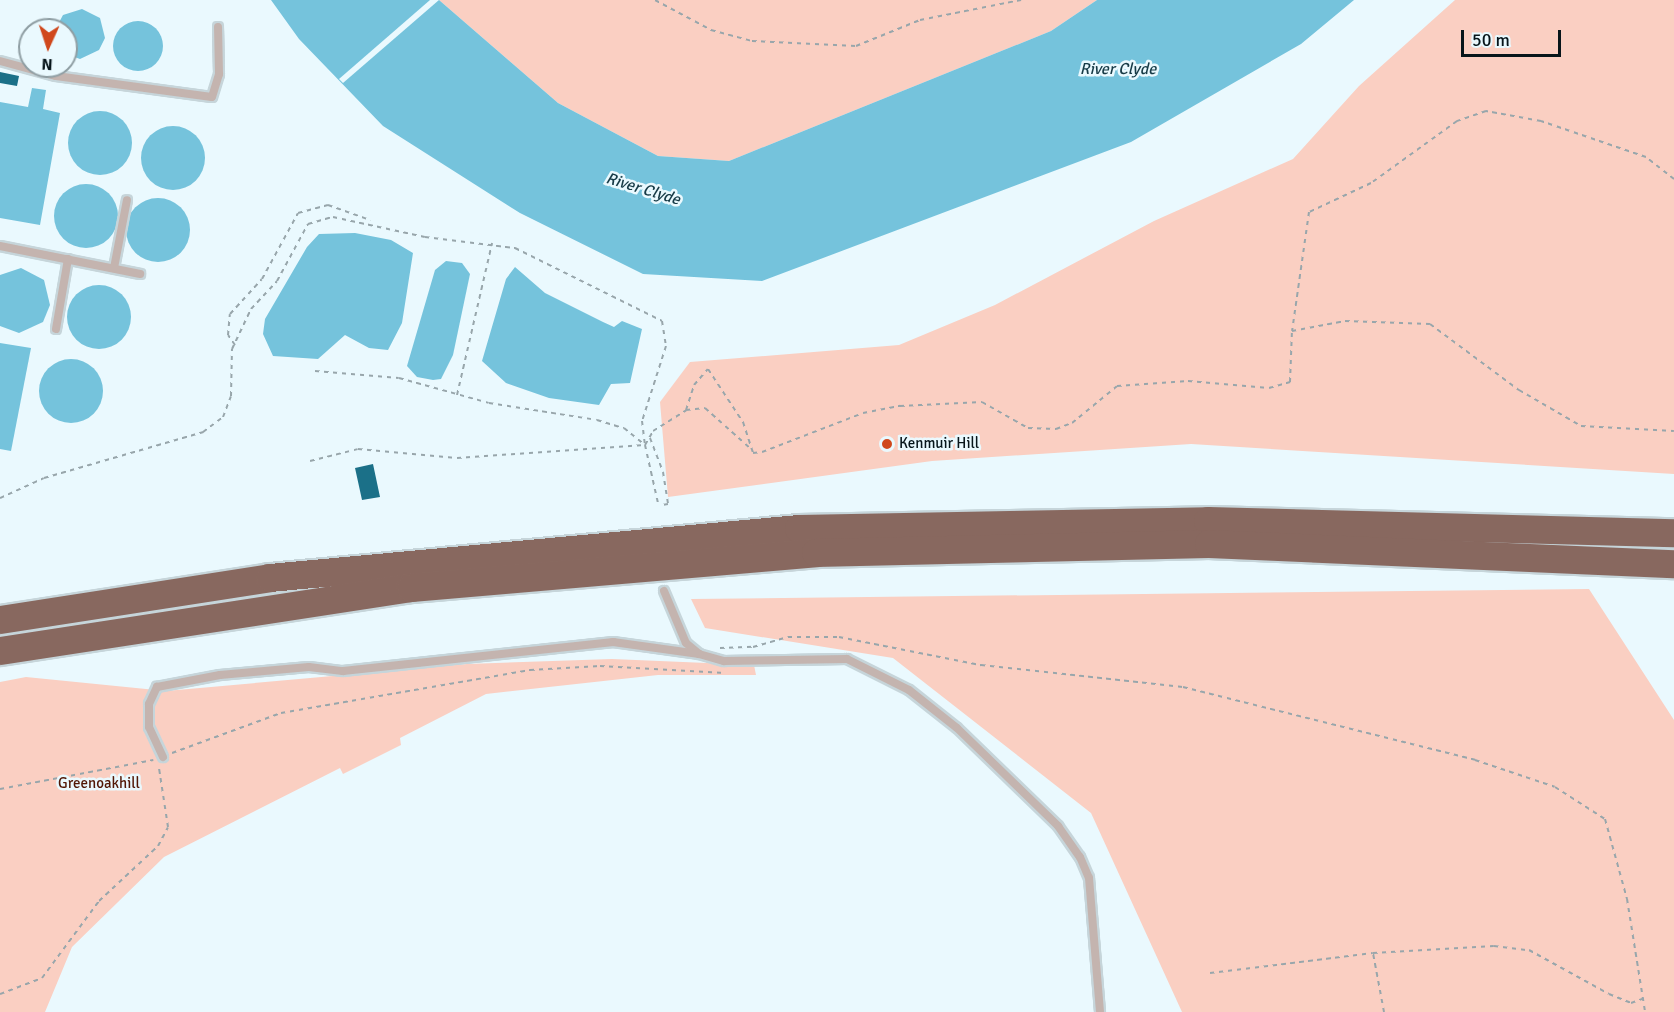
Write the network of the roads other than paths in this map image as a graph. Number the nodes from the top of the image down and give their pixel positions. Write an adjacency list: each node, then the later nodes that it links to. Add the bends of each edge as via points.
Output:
1 (218, 27): 2 (lane, via 219,74 212,97 56,76)
2 (0, 61)
3 (127, 200): 6 (lane)
4 (0, 246): 5 (lane)
5 (68, 259): 6 (lane); 8 (lane)
6 (114, 268): 7 (lane)
7 (140, 274)
8 (56, 329)
9 (1674, 533): 12 (highway, via 1208,521 799,529 292,576)
10 (1674, 564): 15 (highway, via 1209,543 816,553 411,588)
11 (664, 591): 16 (lane, via 686,643)
12 (149, 596): 13 (highway); 14 (highway)
13 (0, 612)
14 (0, 620)
15 (0, 651)
16 (699, 654): 17 (lane, via 613,642 343,671 309,667 220,675 157,687 149,704 149,727); 18 (lane, via 754,661 831,657 872,668 957,728 1058,826 1089,878)
17 (163, 757)
18 (1101, 1012)

